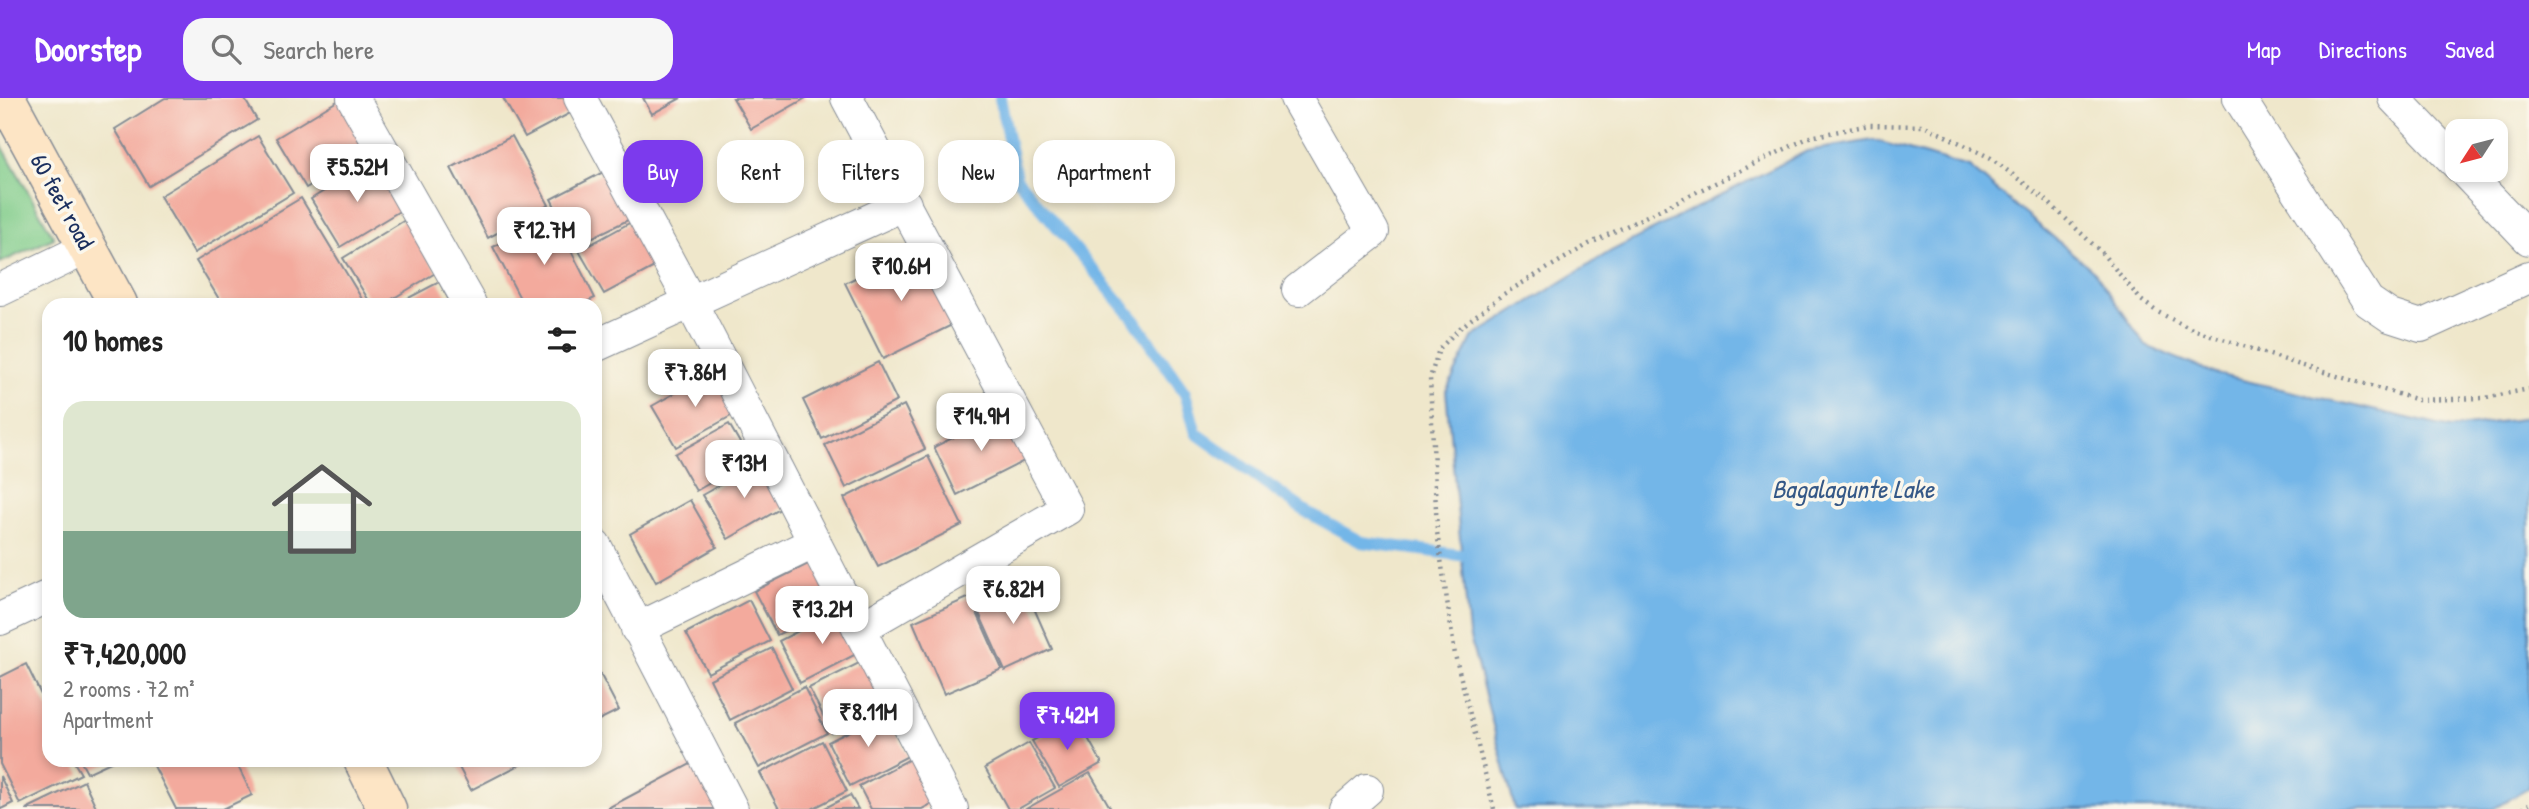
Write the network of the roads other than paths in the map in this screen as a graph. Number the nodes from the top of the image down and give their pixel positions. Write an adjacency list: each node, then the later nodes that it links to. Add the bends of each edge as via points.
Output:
1 (6, 98): 12 (street, 60 feet road)
2 (353, 98): 17 (street)
3 (580, 98): 18 (street)
4 (848, 98): 10 (street)
5 (1296, 98): 15 (street, via 1373,232)
6 (2239, 98): 13 (street, via 2368,301 2390,316 2421,326)
7 (2394, 98): 8 (street)
8 (2445, 151)
9 (2474, 182): 11 (street)
10 (905, 204): 18 (street); 25 (street, via 1067,509)
11 (2529, 239)
12 (89, 247): 14 (street); 16 (street, 60 feet road)
13 (2529, 277)
14 (0, 290)
15 (1298, 290)
16 (115, 298)
17 (467, 298)
18 (690, 301): 19 (street); 20 (street)
19 (602, 343)
20 (815, 542): 24 (street); 25 (street)
21 (602, 559): 24 (street)
22 (42, 599): 23 (street)
23 (0, 619)
24 (637, 629): 28 (street)
25 (859, 629): 29 (street)
26 (366, 767): 27 (street)
27 (387, 809)
28 (732, 809)
29 (953, 809)

